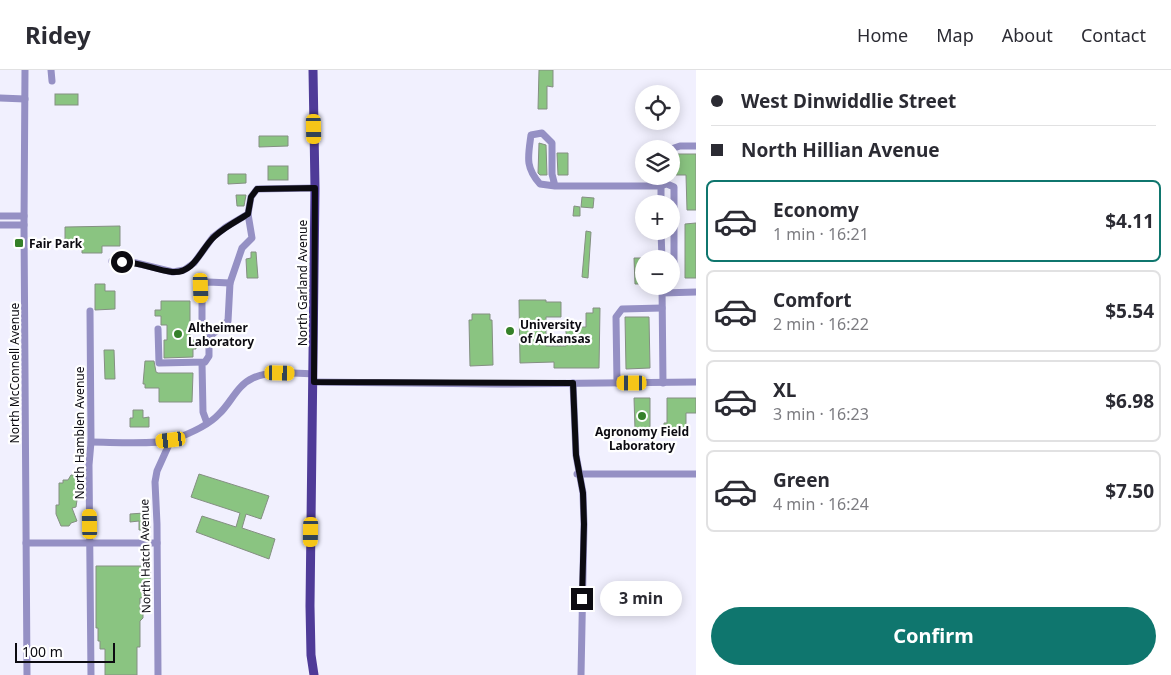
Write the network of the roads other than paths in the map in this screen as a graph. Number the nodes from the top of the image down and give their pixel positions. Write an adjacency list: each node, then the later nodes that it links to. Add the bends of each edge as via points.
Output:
1 (25, 70): 6 (street, North McConnell Avenue)
2 (51, 70): 4 (street)
3 (313, 70): 11 (main road, North Garland Avenue)
4 (52, 81)
5 (0, 98): 6 (street)
6 (25, 99): 15 (street, North McConnell Avenue)
7 (680, 146): 8 (street)
8 (696, 146)
9 (556, 186): 9 (street, via 540,184 531,173 528,156 531,135 542,133 552,143 552,174); 10 (street)
10 (660, 186): 12 (street); 18 (street, via 674,187)
11 (315, 188): 13 (street, via 257,189 251,197); 29 (main road, North Garland Avenue)
12 (660, 195)
13 (248, 214): 19 (street, via 214,237 194,263 184,270 173,272 132,262); 20 (street, via 252,238 242,248)
14 (0, 216): 15 (street)
15 (24, 216): 17 (street, North McConnell Avenue)
16 (0, 225): 17 (street)
17 (24, 225): 39 (street, North McConnell Avenue)
18 (674, 250)
19 (112, 261)
20 (230, 283): 27 (street, via 228,321); 27 (street, via 208,282 202,285 202,329)
21 (680, 291): 22 (street)
22 (696, 292)
23 (662, 295): 24 (street)
24 (662, 308): 32 (street, via 622,309 616,317); 33 (street)
25 (90, 311): 36 (street, North Hamblen Avenue)
26 (158, 330): 28 (street, via 159,363)
27 (209, 337): 28 (street, via 209,356)
28 (202, 363): 34 (street, via 203,412)
29 (314, 378): 31 (street); 34 (street, via 280,373 253,378 243,383 222,411); 45 (main road, North Garland Avenue, via 310,606)
30 (696, 382): 33 (street)
31 (573, 383): 32 (street); 37 (street)
32 (617, 383): 33 (street)
33 (662, 383)
34 (207, 424): 35 (street)
35 (171, 440): 36 (street); 41 (street, North Hatch Avenue, via 155,482)
36 (91, 442): 40 (street, North Hamblen Avenue)
37 (578, 474): 38 (street); 46 (street, via 583,493 584,524)
38 (696, 474)
39 (26, 543): 40 (street); 42 (street, North McConnell Avenue)
40 (90, 543): 41 (street); 43 (street, North Hamblen Avenue)
41 (158, 543): 44 (street, North Hatch Avenue)
42 (27, 675)
43 (91, 675)
44 (158, 675)
45 (314, 675)
46 (582, 675)

